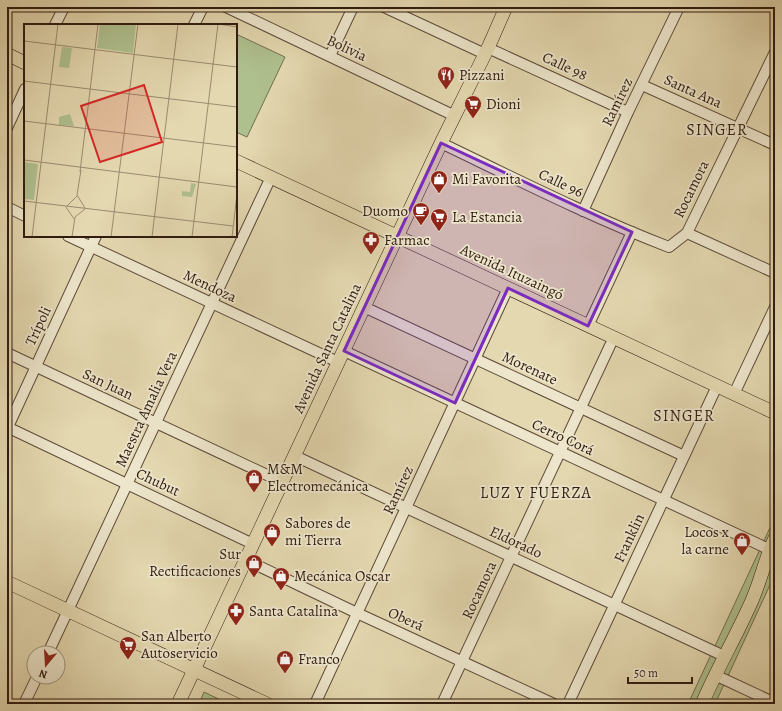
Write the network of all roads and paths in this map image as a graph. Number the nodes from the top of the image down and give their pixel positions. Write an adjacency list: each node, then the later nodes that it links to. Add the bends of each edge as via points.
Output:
1 (64, 7): 8 (street)
2 (203, 7): 9 (street)
3 (226, 7): 13 (street, Bolivia)
4 (353, 7): 13 (street)
5 (384, 7): 10 (street, Calle 98)
6 (506, 7): 10 (main road, Avenida Santa Catalina)
7 (679, 7): 15 (street, Ramírez)
8 (56, 24)
9 (194, 24)
10 (487, 51): 17 (street, Calle 98); 18 (main road, Avenida Santa Catalina)
11 (775, 52): 20 (street, Rocamora)
12 (7, 54): 14 (main road)
13 (330, 56): 18 (street, Bolivia)
14 (24, 62)
15 (642, 86): 17 (street, Ramírez); 20 (street, Santa Ana)
16 (24, 91): 19 (street)
17 (628, 112): 26 (street, Ramírez)
18 (455, 116): 21 (main road, Avenida Santa Catalina)
19 (7, 128)
20 (738, 128): 22 (street, Santa Ana); 29 (street, Rocamora)
21 (441, 143): 26 (street, Calle 96); 30 (main road, Avenida Santa Catalina)
22 (775, 145)
23 (237, 161): 24 (main road, Avenida Ituzaingó)
24 (271, 178): 30 (main road, Avenida Ituzaingó); 37 (street, Maestra Amalia Vera)
25 (7, 207): 27 (street)
26 (583, 211): 28 (street, Calle 96)
27 (24, 216)
28 (632, 232): 34 (street, Calle 96); 40 (street)
29 (687, 233): 34 (street, Rocamora); 35 (street)
30 (397, 236): 36 (main road, Avenida Ituzaingó); 38 (main road, Avenida Santa Catalina)
31 (70, 237): 33 (street, Mendoza)
32 (96, 237): 33 (street, Trípoli)
33 (91, 247): 37 (street, Mendoza); 45 (street, Trípoli)
34 (669, 247)
35 (775, 273)
36 (508, 288): 40 (main road, Avenida Ituzaingó); 44 (street, Ramírez)
37 (212, 303): 43 (street, Mendoza); 51 (street, Maestra Amalia Vera)
38 (364, 307): 43 (main road, Avenida Santa Catalina); 44 (street, Morenate)
39 (775, 307): 47 (street)
40 (588, 326): 41 (main road, Avenida Ituzaingó)
41 (614, 337): 46 (main road, Avenida Ituzaingó); 49 (street, Rocamora)
42 (7, 353): 45 (street, San Juan)
43 (341, 357): 48 (street, Cerro Corá); 54 (main road, Avenida Santa Catalina)
44 (474, 359): 48 (street, Ramírez); 49 (street, Morenate)
45 (36, 367): 51 (street, San Juan); 52 (street, Trípoli)
46 (717, 386): 47 (main road, Avenida Ituzaingó); 55 (street, Franklin)
47 (734, 394): 50 (main road, Avenida Ituzaingó)
48 (455, 403): 53 (street, Cerro Corá); 59 (street, Ramírez)
49 (580, 408): 53 (street, Rocamora); 55 (street, Morenate)
50 (775, 413)
51 (156, 423): 56 (street, San Juan); 57 (street, Maestra Amalia Vera)
52 (7, 428): 57 (street, Chubut)
53 (560, 452): 58 (street, Cerro Corá); 62 (street, Rocamora)
54 (295, 456): 56 (main road, Avenida Santa Catalina); 59 (street, Eldorado)
55 (684, 456): 58 (street, Franklin)
56 (282, 482): 60 (main road, Avenida Santa Catalina)
57 (127, 484): 60 (street, Chubut); 66 (street, Maestra Amalia Vera)
58 (664, 500): 61 (street, Cerro Corá); 65 (street, Franklin)
59 (406, 508): 62 (street, Eldorado); 67 (street, Ramírez)
60 (253, 544): 63 (main road, Avenida Santa Catalina)
61 (773, 547): 69 (main road, via 750,607)
62 (511, 557): 65 (street, Eldorado); 70 (street, Rocamora)
63 (246, 560): 67 (street, Oberá); 71 (main road, Avenida Santa Catalina)
64 (7, 582): 66 (main road)
65 (614, 605): 69 (street, Eldorado); 81 (street, Franklin)
66 (68, 610): 68 (street, Maestra Amalia Vera); 71 (main road)
67 (357, 613): 70 (street, Oberá); 78 (street, Ramírez)
68 (52, 645)
69 (724, 656): 72 (main road)
70 (462, 661): 79 (street, Rocamora); 80 (street, Oberá)
71 (195, 669): 76 (main road, Avenida Santa Catalina); 77 (main road)
72 (715, 675): 74 (street); 82 (main road)
73 (33, 685): 75 (street)
74 (775, 703)
75 (24, 704)
76 (178, 704)
77 (267, 704)
78 (315, 704)
79 (442, 704)
80 (554, 704)
81 (568, 704)
82 (702, 704)

